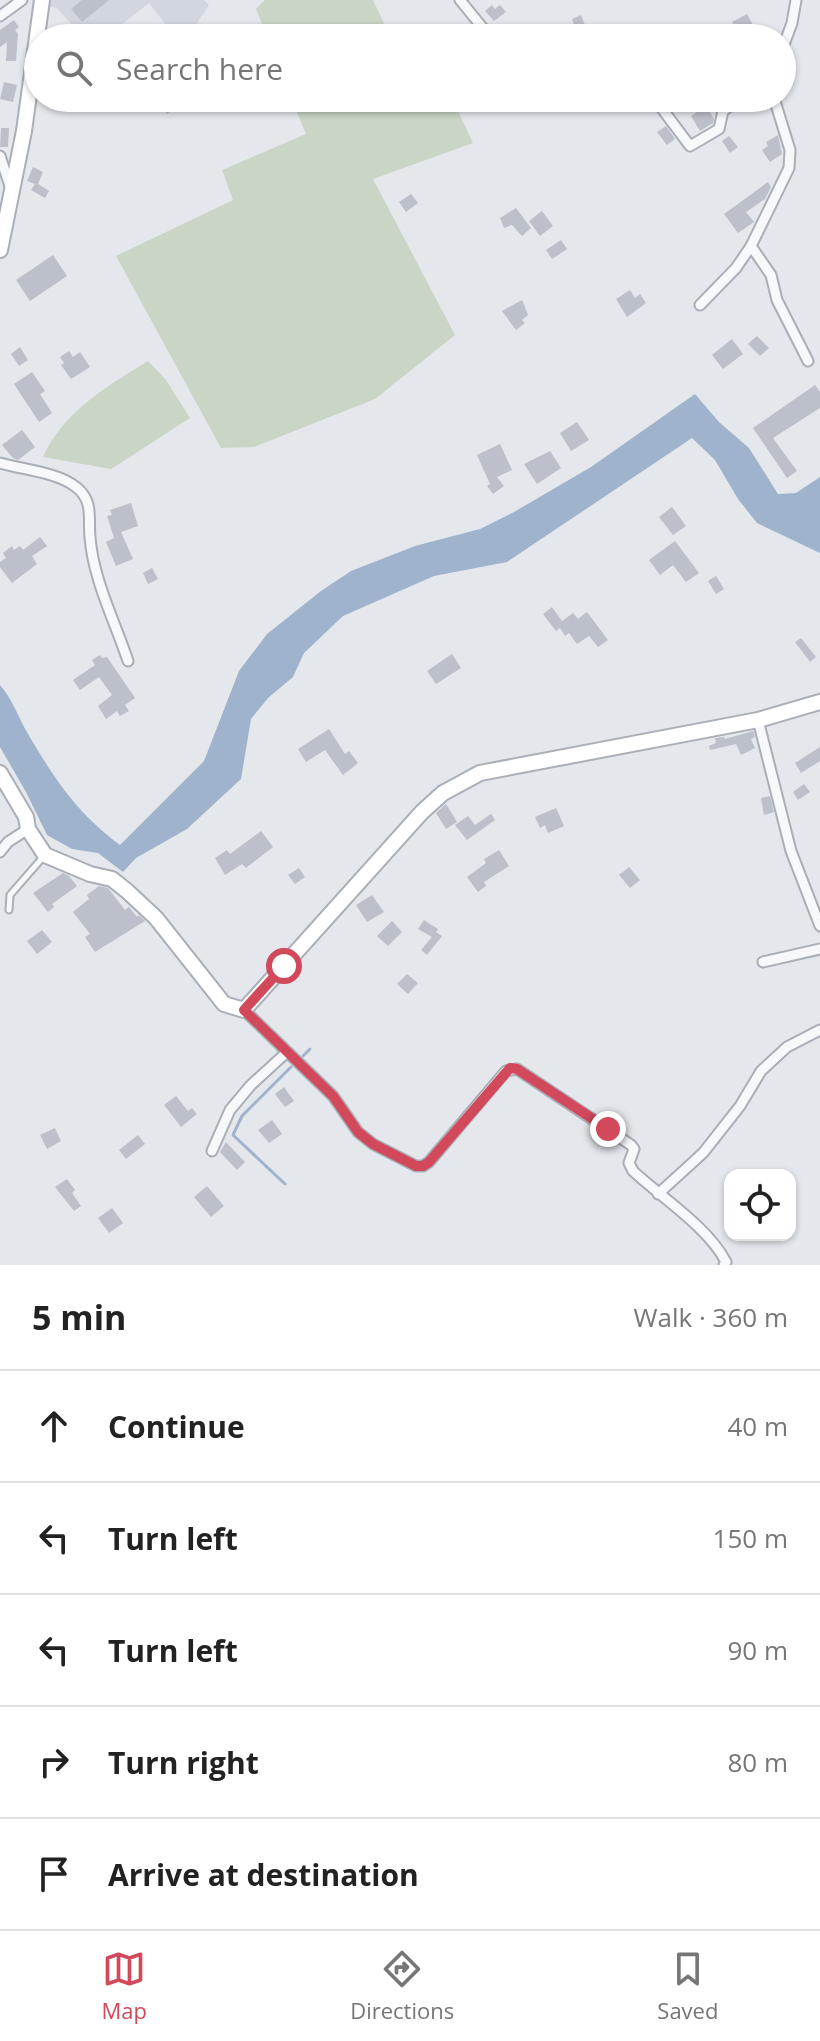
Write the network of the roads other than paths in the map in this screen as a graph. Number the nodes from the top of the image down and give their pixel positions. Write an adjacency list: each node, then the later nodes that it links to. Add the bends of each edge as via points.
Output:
1 (22, 0): 5 (street)
2 (42, 0): 6 (main road)
3 (460, 0): 7 (street)
4 (796, 0): 8 (street)
5 (0, 16)
6 (39, 24)
7 (480, 24)
8 (792, 24)
9 (27, 112): 14 (main road)
10 (664, 112): 11 (street, via 690,146 719,129)
11 (723, 112)
12 (778, 112): 15 (street, via 790,150 789,168)
13 (0, 156): 14 (street)
14 (12, 192): 16 (main road)
15 (751, 246): 17 (street); 18 (street, via 771,275 777,300)
16 (0, 250)
17 (700, 305)
18 (808, 361)
19 (0, 463): 20 (street, via 56,476 78,488 91,508 90,538 98,574)
20 (128, 661)
21 (820, 702): 22 (main road)
22 (758, 720): 28 (street, via 791,851); 31 (main road, via 480,773 460,782 422,812)
23 (0, 773): 24 (main road)
24 (28, 829): 25 (street); 26 (main road)
25 (0, 852)
26 (45, 855): 27 (lane, via 10,895); 31 (main road, via 112,879 156,918 224,1004)
27 (9, 910)
28 (820, 926)
29 (820, 949): 30 (street)
30 (763, 962)
31 (244, 1010): 33 (street)
32 (820, 1030): 35 (street, via 787,1047 761,1071 703,1153)
33 (287, 1052): 34 (street, via 230,1110); 35 (street, via 333,1096 358,1132 416,1166 429,1162 506,1071 517,1069 631,1145 633,1171)
34 (212, 1151)
35 (658, 1194): 36 (street, via 720,1249)
36 (724, 1265)

